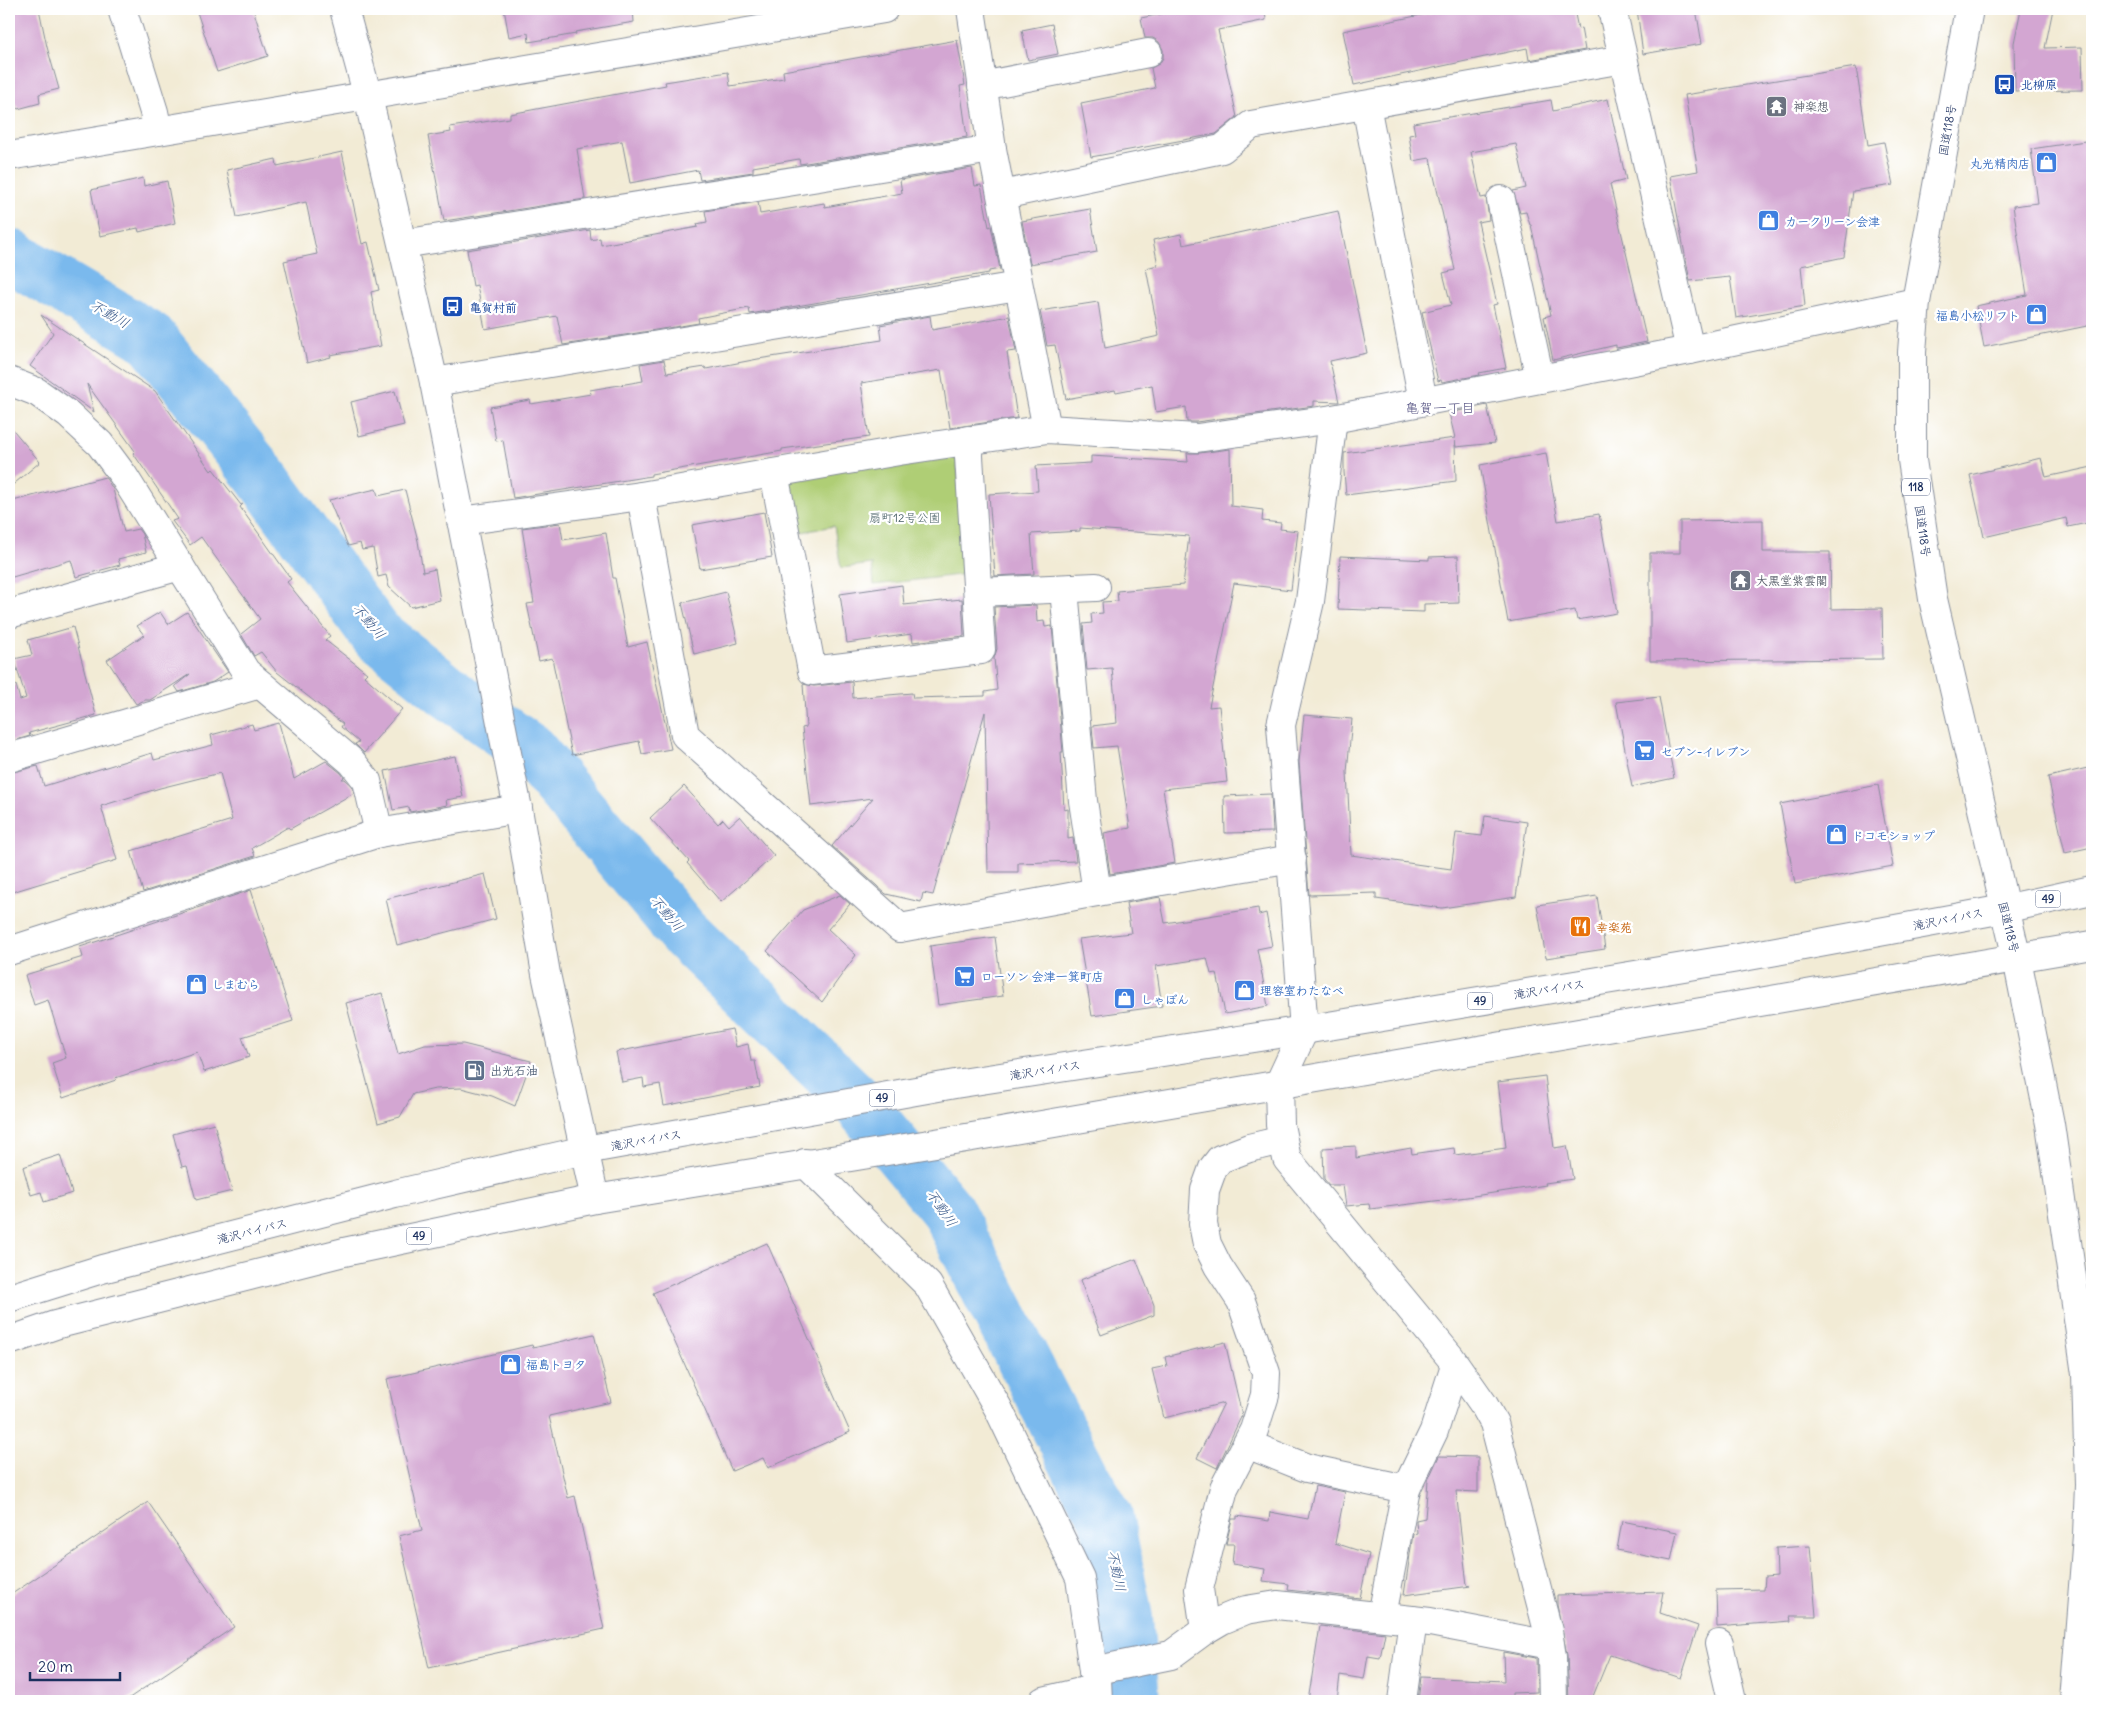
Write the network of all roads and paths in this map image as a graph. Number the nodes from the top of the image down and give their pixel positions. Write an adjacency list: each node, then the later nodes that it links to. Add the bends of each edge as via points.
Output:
1 (122, 9): 12 (main road)
2 (344, 9): 10 (main road)
3 (884, 9): 10 (main road)
4 (971, 9): 9 (main road)
5 (1612, 9): 8 (main road)
6 (1969, 9): 19 (main road, 国道118号 / 118)
7 (1148, 53): 9 (main road)
8 (1624, 59): 11 (main road); 20 (main road)
9 (982, 86): 13 (main road)
10 (368, 97): 12 (main road); 17 (main road)
11 (1366, 105): 15 (main road, via 1251,125 1222,149); 24 (main road)
12 (158, 131): 14 (main road)
13 (992, 149): 15 (main road); 17 (main road)
14 (9, 156)
15 (1002, 194): 18 (main road)
16 (1501, 200): 21 (main road)
17 (403, 244): 23 (main road)
18 (1018, 286): 23 (main road); 26 (main road)
19 (1916, 302): 20 (main road); 43 (main road, 国道118号 / 118, via 1912,352 1912,460 1933,599)
20 (1690, 350): 21 (main road)
21 (1540, 379): 24 (main road)
22 (9, 381): 31 (main road, via 37,392 69,415 100,444)
23 (434, 382): 30 (main road)
24 (1423, 401): 25 (main road)
25 (1333, 419): 26 (main road, via 1197,438); 40 (main road, via 1310,601 1281,725)
26 (1047, 428): 27 (main road)
27 (968, 440): 28 (main road); 34 (main road)
28 (774, 473): 29 (main road); 34 (main road, via 812,671 981,650)
29 (640, 496): 30 (main road); 42 (main road, via 685,735 900,928)
30 (461, 522): 38 (main road)
31 (180, 566): 35 (main road); 36 (main road, via 246,672)
32 (1096, 587): 33 (main road)
33 (1064, 589): 34 (main road); 42 (main road, via 1082,801)
34 (978, 592)
35 (9, 614)
36 (260, 684): 37 (main road); 39 (main road, via 352,762 367,781)
37 (9, 758)
38 (516, 798): 39 (main road); 50 (main road, via 546,974)
39 (380, 833): 45 (main road)
40 (1292, 859): 42 (main road); 47 (main road)
41 (2092, 890): 43 (main road, 滝沢バイパス / 49)
42 (1097, 892)
43 (2004, 909): 46 (main road, 国道118号 / 118); 47 (main road, 滝沢バイパス / 49, via 1738,958)
44 (2092, 945): 46 (main road, 49)
45 (9, 951)
46 (2017, 959): 48 (main road, 49); 58 (main road, 国道118号, via 2050,1124 2086,1374)
47 (1304, 1030): 48 (main road); 50 (main road, 滝沢バイパス / 49, via 955,1084)
48 (1279, 1084): 49 (main road); 51 (main road, 49)
49 (1283, 1140): 55 (main road, via 1287,1159); 56 (main road, via 1220,1159 1205,1190 1207,1244 1241,1301 1266,1373 1265,1395)
50 (586, 1150): 52 (main road); 53 (main road, 滝沢バイパス / 49, via 395,1194 160,1254)
51 (805, 1163): 52 (main road, 49); 64 (main road, via 928,1285 998,1408 1080,1578)
52 (595, 1199): 54 (main road, 49, via 344,1252 56,1325)
53 (9, 1298)
54 (9, 1341)
55 (1455, 1364): 57 (main road, via 1434,1431); 63 (main road, via 1494,1423)
56 (1247, 1444): 57 (main road, via 1307,1468); 61 (main road, via 1224,1488 1199,1589)
57 (1406, 1489): 59 (main road)
58 (2090, 1535): 69 (main road, 国道118号)
59 (1382, 1616): 60 (main road); 61 (main road, via 1277,1605 1246,1610)
60 (1413, 1620): 63 (main road); 66 (main road)
61 (1205, 1630): 64 (main road, via 1171,1655)
62 (1719, 1644): 68 (main road)
63 (1550, 1645): 67 (main road)
64 (1101, 1682): 65 (main road)
65 (1042, 1701)
66 (1402, 1701)
67 (1553, 1701)
68 (1732, 1701)
69 (2074, 1701)

